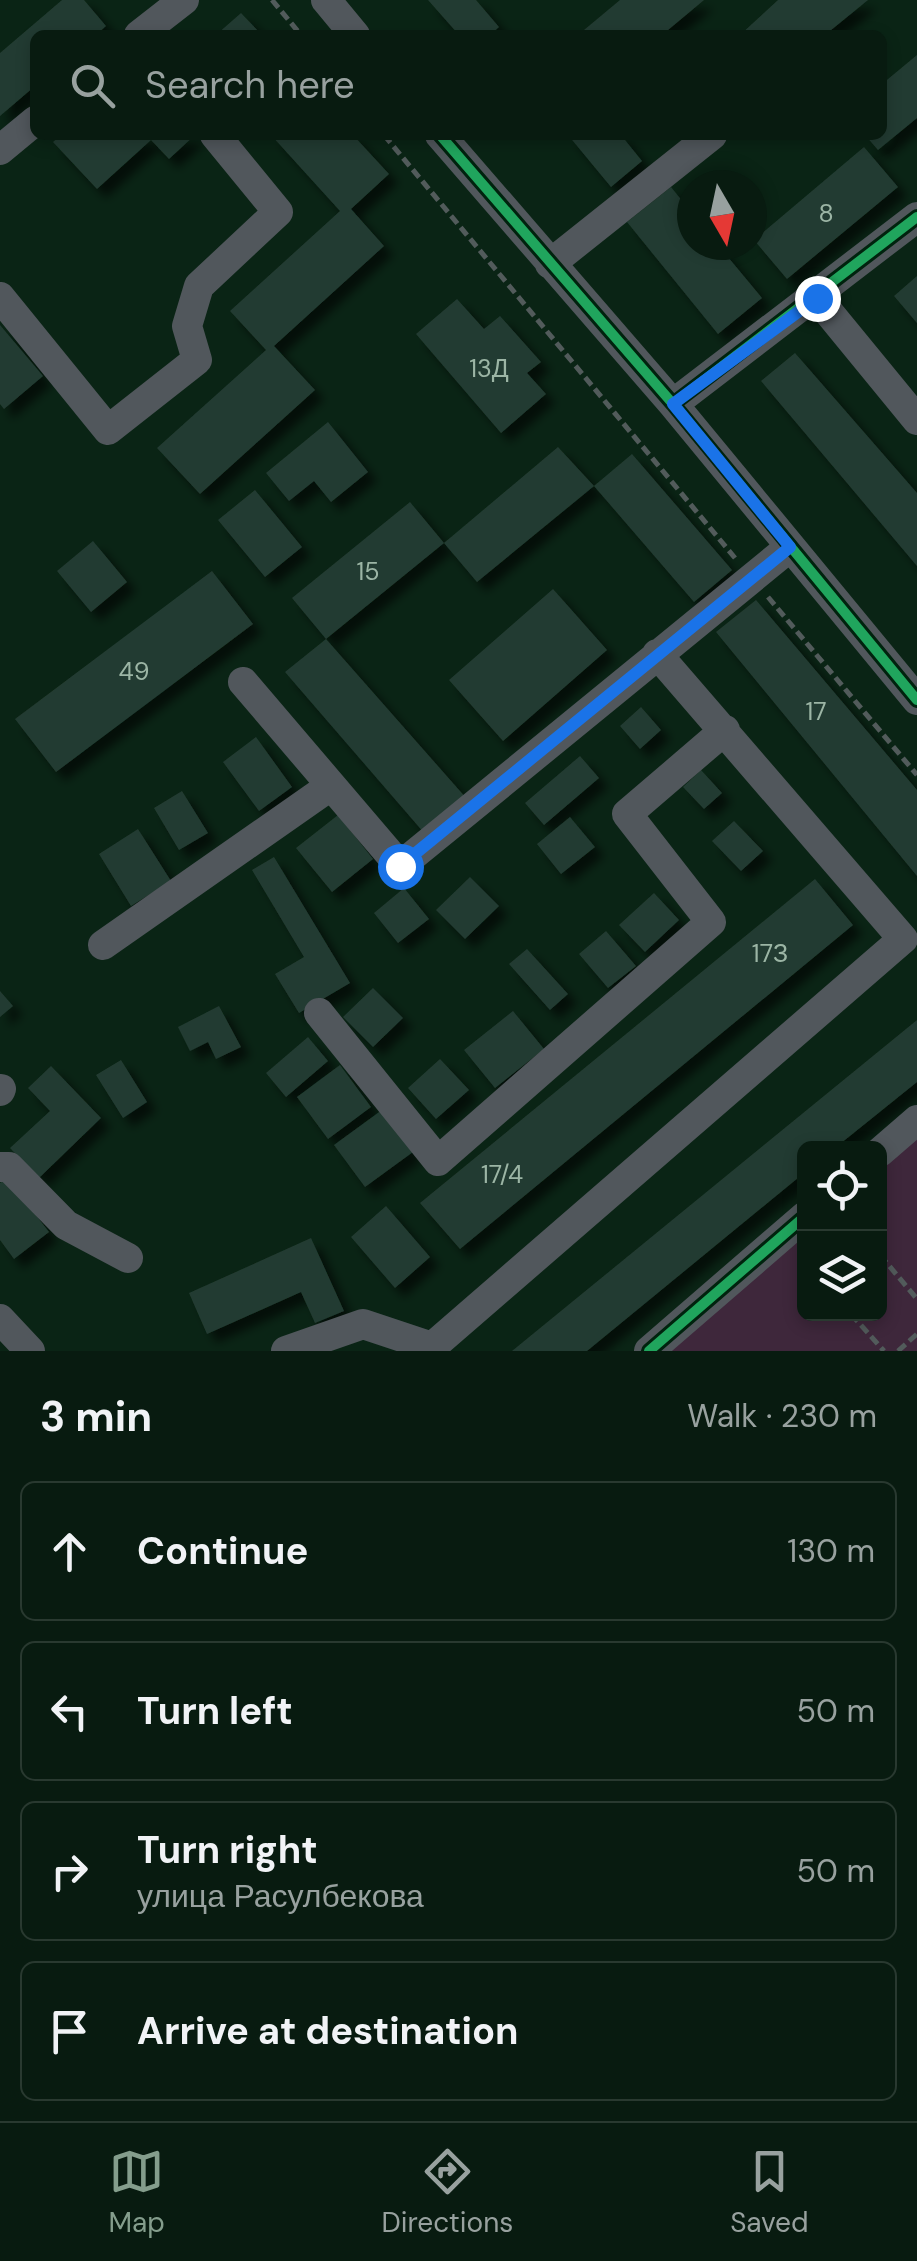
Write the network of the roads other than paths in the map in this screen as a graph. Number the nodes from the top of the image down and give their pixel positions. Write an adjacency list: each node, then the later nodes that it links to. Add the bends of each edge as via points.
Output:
1 (184, 0): 3 (street)
2 (326, 0): 4 (street)
3 (145, 30)
4 (352, 30)
5 (30, 125): 9 (street)
6 (220, 140): 12 (street, via 278,212 199,286 187,326 197,360 108,430)
7 (444, 140): 11 (street)
8 (706, 140): 11 (street)
9 (0, 150)
10 (917, 217): 13 (street)
11 (550, 264): 14 (street)
12 (0, 297)
13 (817, 298): 14 (street); 15 (street)
14 (673, 404): 16 (street)
15 (917, 420)
16 (790, 547): 17 (street); 19 (street)
17 (657, 654): 20 (street); 21 (street, via 400,866)
18 (244, 682): 21 (street)
19 (917, 700)
20 (725, 730): 23 (street, via 627,814 712,922 438,1161); 31 (street, via 903,939 432,1346 363,1324)
21 (330, 787): 22 (street)
22 (103, 945)
23 (319, 1012)
24 (917, 1120): 25 (street)
25 (887, 1146)
26 (0, 1167): 28 (street, via 9,1168 66,1225)
27 (797, 1223): 32 (street)
28 (128, 1258)
29 (0, 1319): 30 (street)
30 (30, 1351)
31 (286, 1351)
32 (649, 1351)

